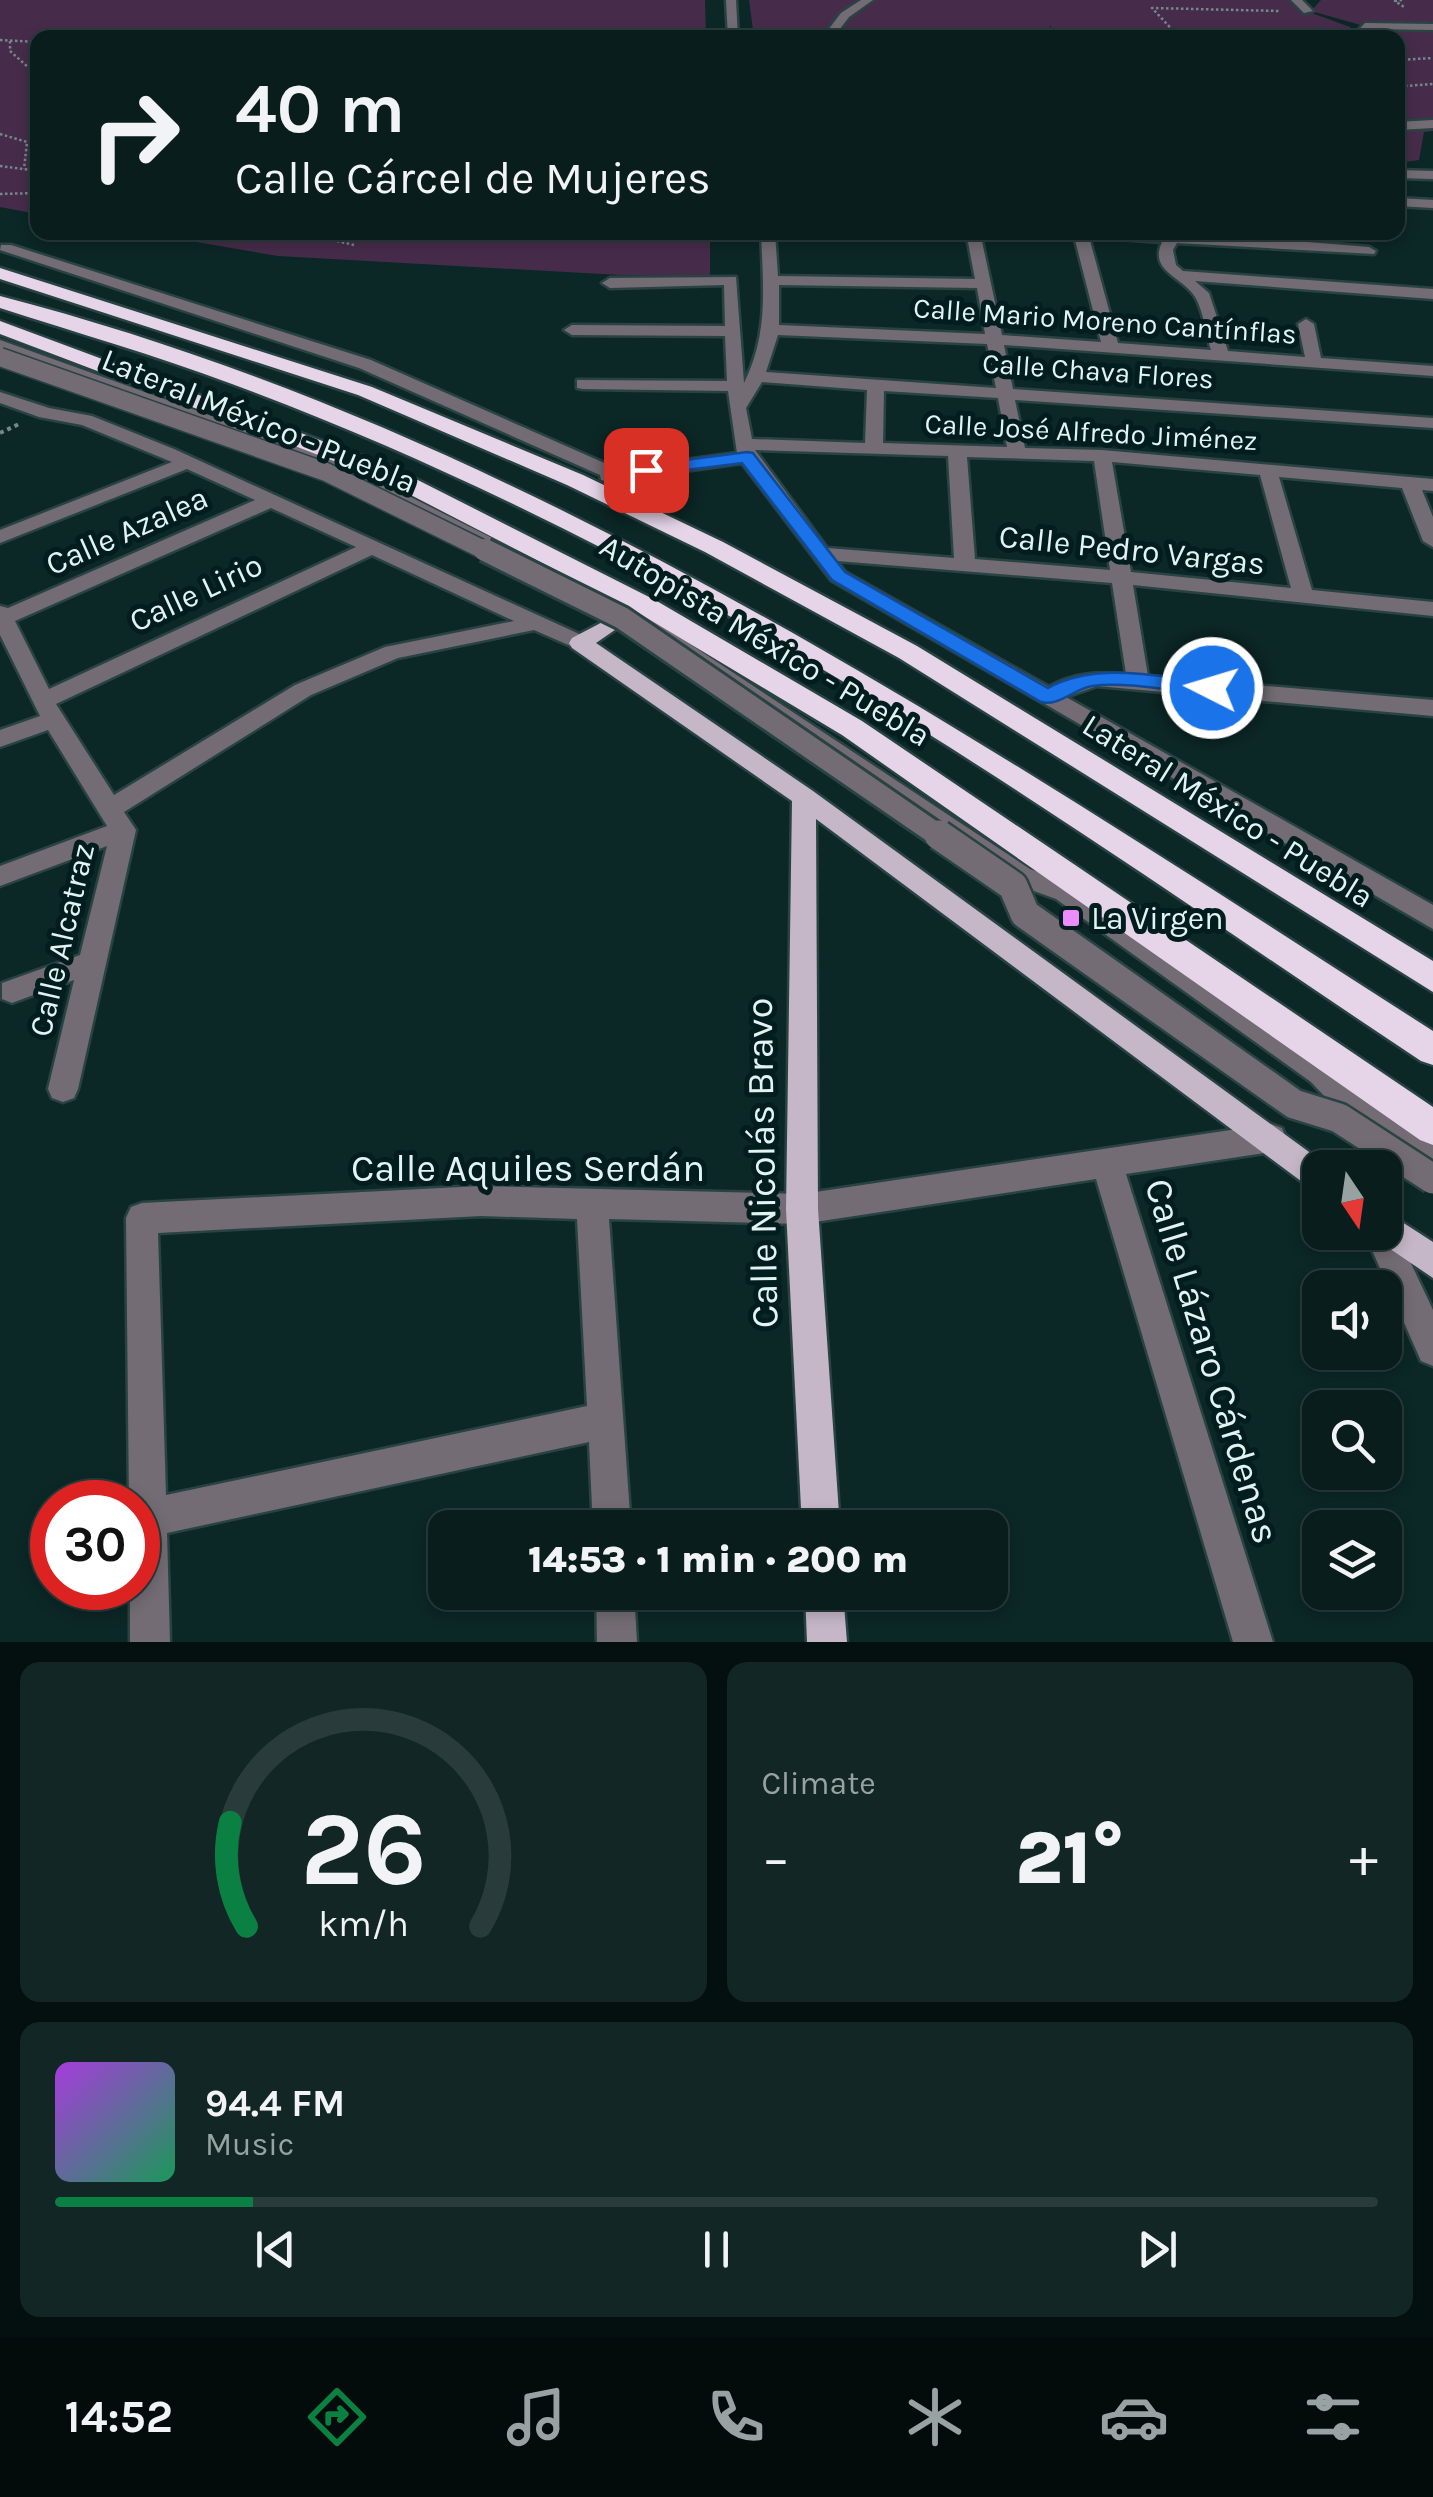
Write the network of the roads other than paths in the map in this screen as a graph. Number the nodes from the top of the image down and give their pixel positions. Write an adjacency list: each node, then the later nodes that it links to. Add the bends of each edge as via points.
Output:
1 (730, 0): 6 (street)
2 (868, 0): 7 (street)
3 (1296, 0): 4 (street)
4 (1308, 11)
5 (1433, 27): 8 (street)
6 (732, 30)
7 (832, 30)
8 (1362, 30)
9 (1433, 124): 10 (street)
10 (1405, 126)
11 (1405, 174): 12 (street)
12 (1433, 175)
13 (1405, 202): 14 (street)
14 (1433, 204)
15 (768, 240): 23 (street)
16 (975, 240): 25 (street)
17 (1082, 240): 34 (street)
18 (1171, 240): 22 (street, via 1169,267)
19 (1215, 240): 20 (street)
20 (1369, 251)
21 (3, 260): 54 (highway, Lateral México - Puebla); 54 (street, via 365,364)
22 (1180, 274): 26 (street); 36 (street, via 1201,293)
23 (770, 280): 25 (street); 31 (street)
24 (610, 282): 32 (street, via 731,280)
25 (983, 284): 33 (street)
26 (1433, 294)
27 (0, 302): 85 (highway, Autopista México - Puebla, via 240,380 389,439 667,572 952,737)
28 (1306, 324): 37 (street)
29 (0, 327): 87 (highway, Autopista México - Puebla, via 384,472 646,606 852,728)
30 (572, 330): 32 (street)
31 (774, 330): 33 (street, Calle Mario Moreno Cantínflas); 39 (street)
32 (734, 332): 42 (street)
33 (994, 340): 34 (street, Calle Mario Moreno Cantínflas); 43 (street)
34 (1111, 348): 36 (street, Calle Mario Moreno Cantínflas)
35 (1, 355): 67 (highway, Lateral México - Puebla, via 342,486); 89 (street, via 338,468 636,614 1021,876 1065,892); 92 (street, bridge, via 326,472 622,618 1013,886 1025,914 1294,1104 1339,1118)
36 (1222, 356): 37 (street, Calle Mario Moreno Cantínflas)
37 (1314, 362): 38 (street, Calle Mario Moreno Cantínflas)
38 (1433, 371)
39 (759, 377): 41 (street, Calle Chava Flores); 45 (street)
40 (582, 384): 42 (street)
41 (876, 385): 43 (street, Calle Chava Flores); 47 (street)
42 (736, 386): 45 (street)
43 (1005, 393): 46 (street, Calle Chava Flores); 50 (street)
44 (0, 396): 52 (street, via 86,420)
45 (737, 408): 49 (street)
46 (1433, 423)
47 (874, 448): 48 (street, Calle José Alfredo Jiménez); 49 (street, Calle José Alfredo Jiménez)
48 (957, 450): 50 (street, Calle José Alfredo Jiménez); 62 (street)
49 (746, 451): 54 (street, Calle José Alfredo Jiménez); 61 (street)
50 (1017, 452): 51 (street, Calle José Alfredo Jiménez)
51 (1102, 456): 53 (street, Calle José Alfredo Jiménez); 63 (street)
52 (188, 462): 57 (street); 58 (street)
53 (1268, 470): 55 (street, Calle José Alfredo Jiménez); 64 (street)
54 (604, 481): 83 (highway, Lateral México - Puebla, via 908,652)
55 (1409, 482): 56 (street, Calle José Alfredo Jiménez); 59 (street)
56 (1433, 485)
57 (274, 500): 60 (street); 66 (street, Calle Azalea)
58 (0, 537)
59 (1433, 541)
60 (375, 546): 68 (street); 74 (street, Calle Lirio)
61 (825, 554): 62 (street, Calle Pedro Vargas); 72 (street, via 838,576)
62 (965, 564): 63 (street, Calle Pedro Vargas)
63 (1122, 578): 64 (street, Calle Pedro Vargas); 71 (street)
64 (1304, 597): 65 (street, Calle Pedro Vargas)
65 (1433, 609)
66 (2, 615): 70 (street)
67 (614, 623): 69 (main road); 93 (highway, Lateral México - Puebla, via 764,719)
68 (532, 624): 69 (street); 77 (street, via 393,652 303,690)
69 (580, 643): 76 (main road)
70 (10, 651): 74 (street)
71 (1138, 682): 72 (street, via 1098,678); 73 (street)
72 (1048, 697): 78 (street)
73 (1433, 708)
74 (49, 710): 75 (street, Calle Lirio); 77 (street)
75 (0, 739)
76 (804, 797): 88 (main road); 95 (main road, Calle Nicolás Bravo)
77 (116, 819): 79 (street); 82 (street, Calle Alcatraz)
78 (1346, 866): 80 (street); 81 (street)
79 (0, 876)
80 (1433, 918)
81 (1433, 934)
82 (92, 962): 84 (street); 86 (street, Calle Alcatraz)
83 (1433, 978)
84 (12, 991)
85 (1433, 1050)
86 (63, 1090)
87 (1433, 1128)
88 (1271, 1138): 90 (street, Calle Aquiles Serdán); 91 (main road)
89 (1433, 1160)
90 (1107, 1163): 95 (street, Calle Aquiles Serdán); 111 (street, Calle Lázaro Cárdenas)
91 (1302, 1163)
92 (1433, 1179)
93 (1433, 1194)
94 (592, 1204): 95 (street, Calle Aquiles Serdán); 100 (street); 101 (street, Calle Aquiles Serdán, via 481,1201 142,1218)
95 (802, 1209): 103 (main road, Calle Nicolás Bravo)
96 (1402, 1242): 98 (main road)
97 (1391, 1250): 99 (street)
98 (1433, 1262)
99 (1433, 1349)
100 (606, 1420): 102 (street); 104 (street)
101 (147, 1480)
102 (611, 1510)
103 (819, 1510)
104 (160, 1515)
105 (149, 1610): 108 (street)
106 (616, 1610): 109 (street)
107 (825, 1610): 110 (main road)
108 (150, 1642)
109 (617, 1642)
110 (827, 1642)
111 (1254, 1642)

